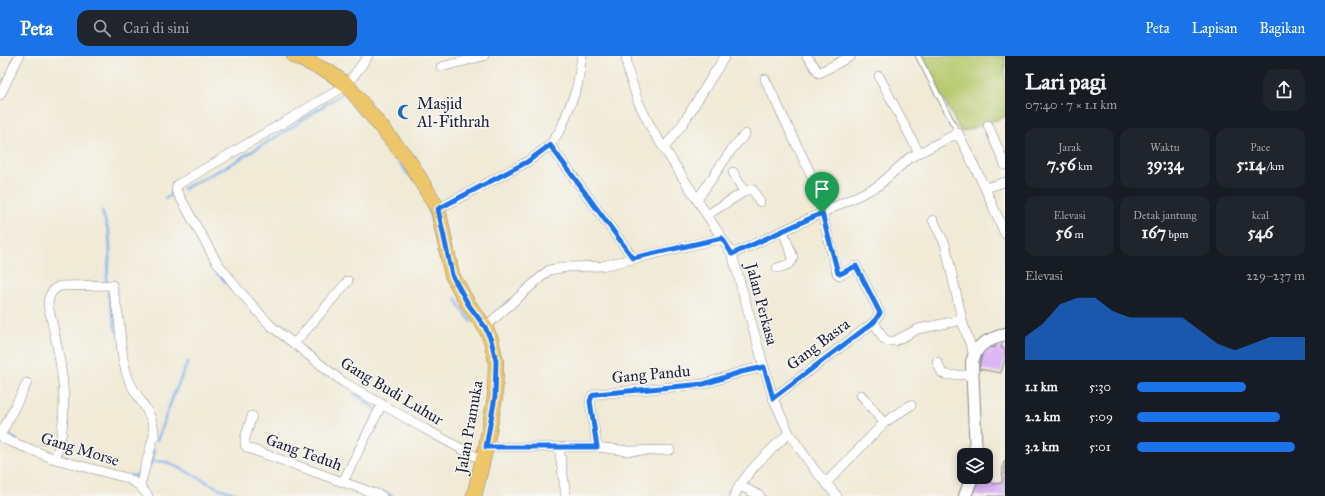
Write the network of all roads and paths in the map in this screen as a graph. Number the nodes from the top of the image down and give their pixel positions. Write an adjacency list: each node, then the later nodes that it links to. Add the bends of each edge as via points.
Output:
1 (19, 56): 15 (street)
2 (294, 56): 14 (main road, Jalan Pramuka, via 329,72)
3 (368, 56): 14 (street)
4 (484, 56): 11 (street)
5 (582, 56): 19 (street, via 577,87 561,129)
6 (626, 56): 20 (street, Jalan Perkasa, via 638,101)
7 (725, 56): 20 (street, via 682,125)
8 (807, 56): 9 (street, via 819,73)
9 (851, 56)
10 (918, 56): 17 (lane)
11 (441, 67)
12 (879, 76): 21 (street)
13 (765, 79): 30 (street)
14 (347, 85): 29 (main road, Jalan Pramuka, via 409,161); 44 (street, Gang Budi Luhur, via 176,186 216,262 270,325)
15 (0, 95)
16 (988, 125): 22 (street)
17 (958, 133): 21 (street); 25 (street)
18 (745, 134): 27 (street)
19 (550, 145): 29 (street, via 527,162); 37 (street)
20 (664, 148): 27 (street, Jalan Perkasa)
21 (919, 153): 30 (street, via 909,158 878,186)
22 (1005, 165)
23 (733, 172): 26 (street)
24 (1005, 182): 25 (street)
25 (985, 188): 34 (street)
26 (744, 192): 28 (street, via 753,190); 31 (street)
27 (697, 200): 31 (street, Jalan Perkasa)
28 (760, 202)
29 (438, 209): 42 (main road, Jalan Pramuka, via 452,275 468,304)
30 (825, 211): 33 (street); 41 (street, Gang Basra, via 838,273 843,274 856,266 880,313)
31 (707, 215): 35 (street, Jalan Perkasa)
32 (933, 220): 40 (street, via 945,244)
33 (783, 231): 36 (street); 38 (street, via 793,257 790,264)
34 (1005, 234)
35 (722, 238): 36 (street, Jalan Perkasa); 37 (street)
36 (732, 254): 47 (street, Jalan Perkasa)
37 (633, 258): 42 (street, via 602,266 549,270)
38 (777, 268)
39 (348, 281): 44 (street)
40 (962, 320): 41 (street, via 918,329 888,342); 45 (street)
41 (874, 322): 51 (street, Gang Basra)
42 (485, 327): 62 (main road, Jalan Pramuka, via 496,361 495,397)
43 (1005, 334): 45 (street, via 980,345)
44 (294, 344): 52 (street, Gang Budi Luhur, via 343,382)
45 (974, 355): 48 (street)
46 (937, 362): 48 (street, via 942,373 946,375)
47 (764, 367): 51 (street, Jalan Perkasa); 59 (street, Gang Pandu, via 704,384 596,394 590,401)
48 (972, 375): 60 (street)
49 (27, 382): 57 (street)
50 (861, 395): 55 (street)
51 (773, 398): 56 (street, Jalan Perkasa)
52 (382, 404): 62 (street, Gang Budi Luhur, via 425,429); 64 (street)
53 (911, 405): 55 (street)
54 (252, 416): 64 (street, Gang Teduh, via 245,438 245,445 248,448)
55 (884, 423): 65 (street)
56 (789, 433): 65 (street, Jalan Perkasa); 67 (street)
57 (0, 436): 63 (street, Gang Morse, via 9,442)
58 (558, 447): 59 (street); 62 (street); 72 (street)
59 (597, 447): 61 (street, via 628,451)
60 (976, 448)
61 (670, 450)
62 (484, 453): 71 (main road, Jalan Pramuka)
63 (55, 459): 68 (street, Gang Morse, via 127,478); 68 (street, via 61,442 64,415 58,344 48,299 56,287 112,286 129,380 154,429)
64 (343, 482): 70 (street, Gang Teduh)
65 (826, 483): 75 (street, Jalan Perkasa)
66 (969, 484): 76 (street)
67 (739, 485): 73 (street); 74 (street)
68 (140, 486): 69 (street, Gang Morse)
69 (148, 496)
70 (382, 496)
71 (474, 496)
72 (566, 496)
73 (734, 496)
74 (760, 496)
75 (837, 496)
76 (965, 496)

